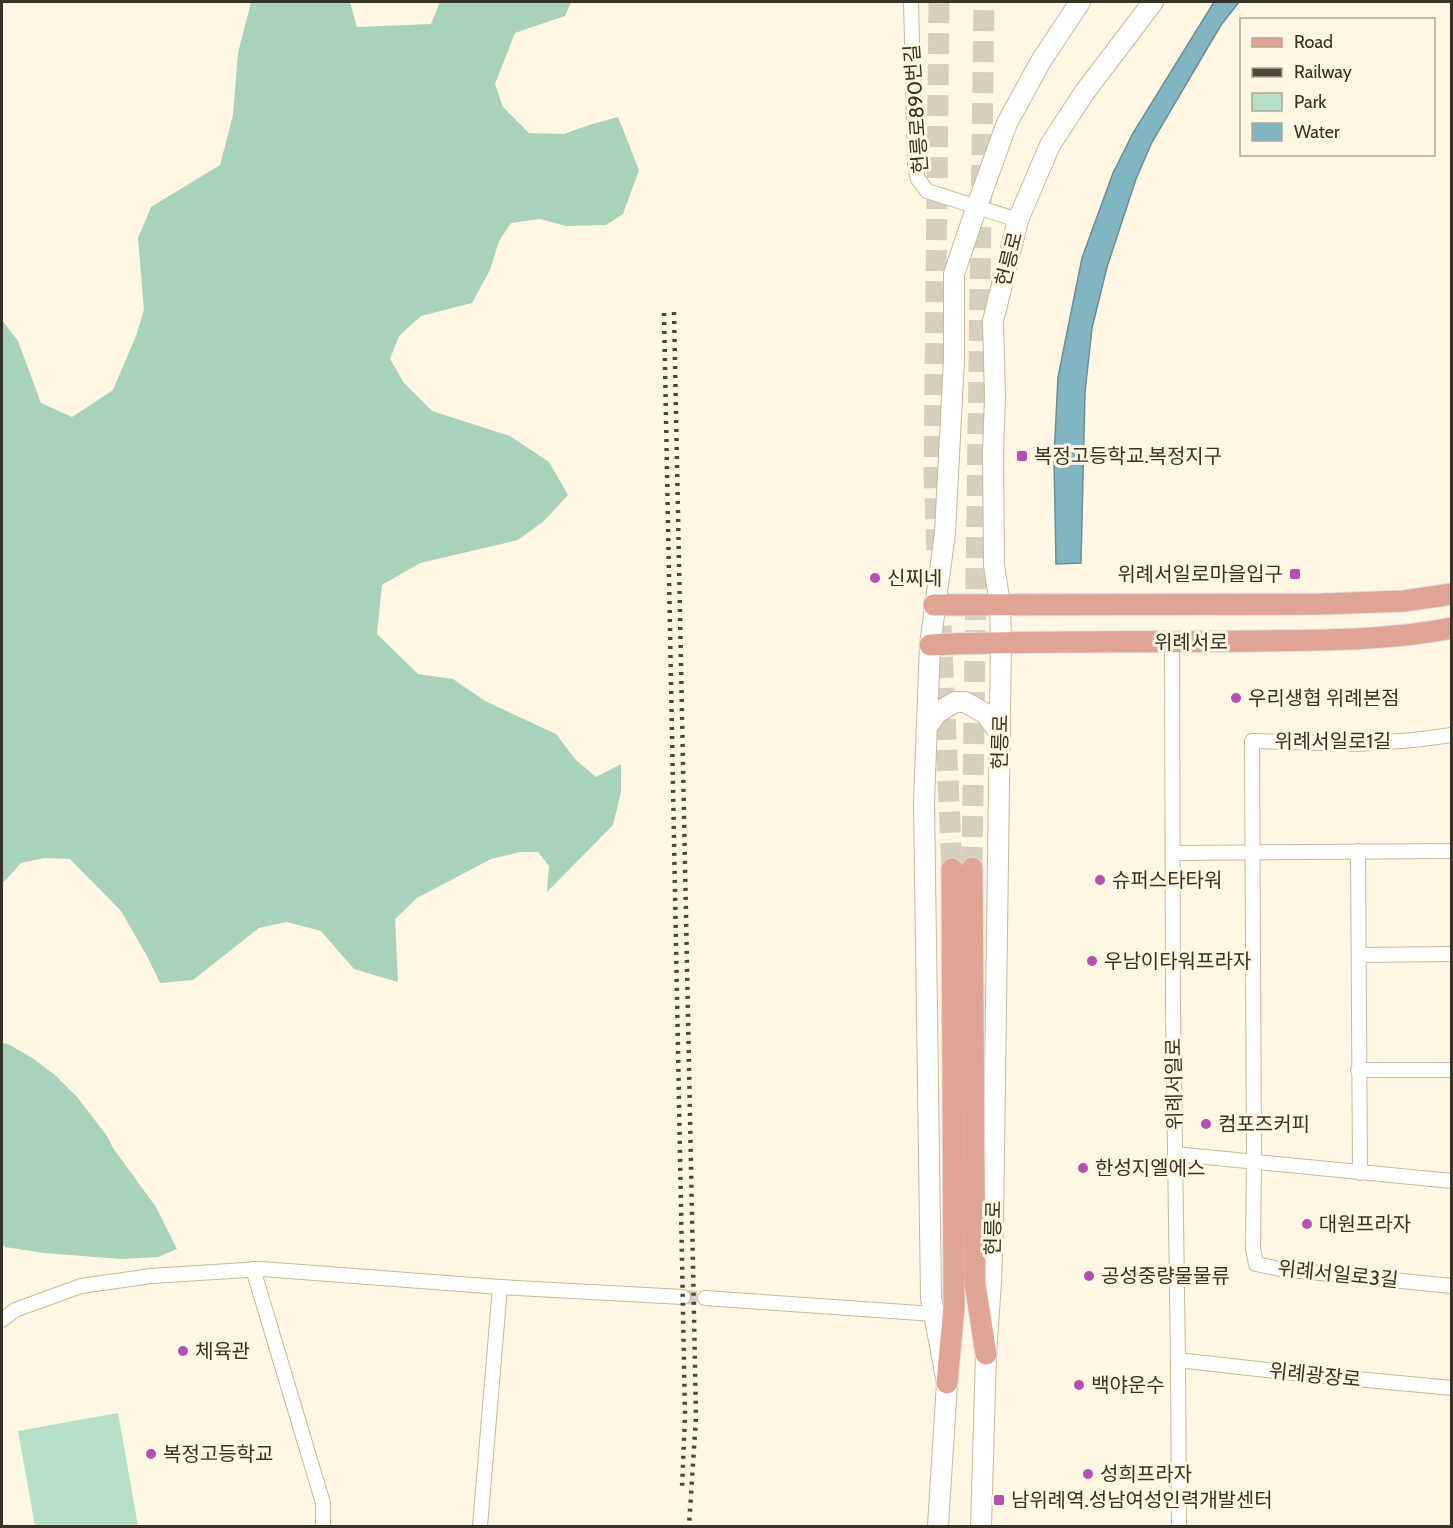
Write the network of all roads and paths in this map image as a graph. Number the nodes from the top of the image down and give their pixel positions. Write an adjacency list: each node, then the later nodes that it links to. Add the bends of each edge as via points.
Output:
1 (911, 2): 4 (street, 헌릉로890번길, via 918,179 927,191)
2 (1080, 2): 4 (main road, via 1007,123)
3 (1153, 2): 5 (main road, 헌릉로, via 1050,145)
4 (977, 206): 5 (street, 헌릉로890번길); 8 (main road, via 954,274 945,533)
5 (1018, 220): 7 (main road, 헌릉로, via 993,321 994,565)
6 (1452, 594): 7 (main road, 위례서로, via 1404,601 1322,604)
7 (1000, 604): 8 (main road, 위례서로); 10 (main road, 헌릉로)
8 (934, 605): 12 (main road)
9 (1452, 628): 11 (main road, 위례서로, via 1355,640)
10 (1001, 641): 11 (main road, 위례서로); 12 (main road, 위례서로); 14 (main road, 헌릉로)
11 (1172, 642): 19 (street, 위례서일로)
12 (930, 645): 13 (main road)
13 (927, 726): 14 (main road, via 937,712 955,702 965,702 986,714); 34 (main road, via 924,802)
14 (1000, 734): 36 (main road, 헌릉로, via 993,1224)
15 (1452, 735): 18 (street, 위례서일로1길, via 1358,744 1252,741)
16 (1358, 851): 17 (street); 18 (street); 21 (street)
17 (1452, 851)
18 (1252, 852): 19 (street); 22 (street, 위례서일로1길)
19 (1173, 853): 25 (street, 위례서일로)
20 (1452, 954): 21 (street)
21 (1359, 955): 23 (street)
22 (1253, 1010): 26 (street, 위례서일로3길)
23 (1358, 1070): 24 (street); 27 (street)
24 (1452, 1070)
25 (1175, 1154): 26 (street); 37 (street, 위례서일로)
26 (1254, 1162): 27 (street); 30 (street, 위례서일로3길, via 1256,1264)
27 (1360, 1173): 28 (street)
28 (1452, 1181)
29 (253, 1269): 31 (street); 35 (street, via 151,1276 81,1287 15,1310); 40 (street, via 323,1503)
30 (1452, 1286)
31 (500, 1287): 32 (street); 41 (street)
32 (683, 1297)
33 (705, 1298): 34 (street)
34 (934, 1314): 38 (main road)
35 (2, 1320)
36 (986, 1354): 38 (main road, via 975,1283 962,868 954,1307); 43 (main road, 헌릉로)
37 (1178, 1360): 39 (street, 위례광장로); 44 (street, 위례서일로)
38 (947, 1383): 42 (main road)
39 (1452, 1388)
40 (322, 1527)
41 (480, 1527)
42 (938, 1527)
43 (981, 1527)
44 (1179, 1527)

